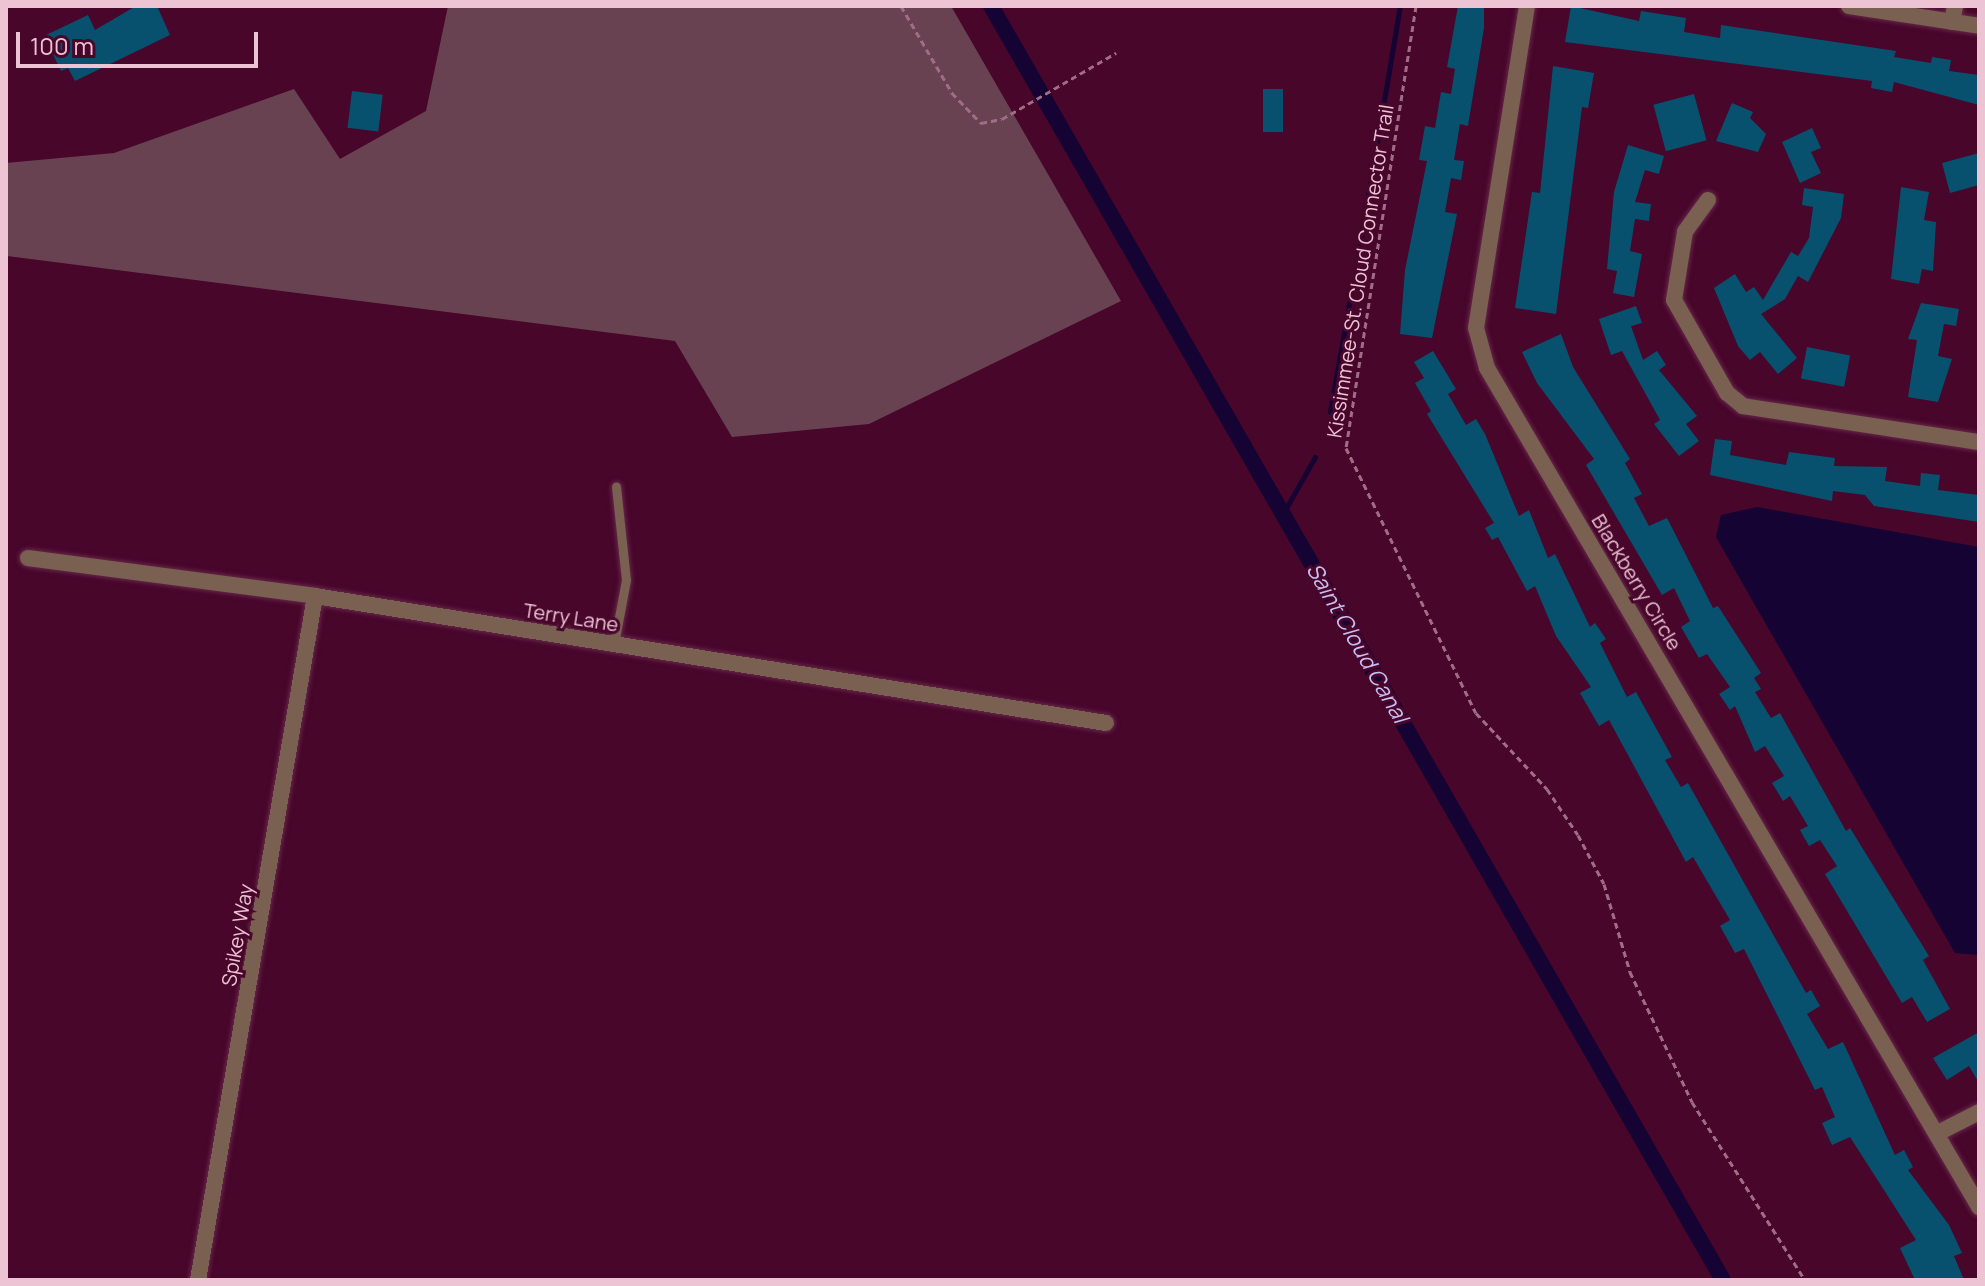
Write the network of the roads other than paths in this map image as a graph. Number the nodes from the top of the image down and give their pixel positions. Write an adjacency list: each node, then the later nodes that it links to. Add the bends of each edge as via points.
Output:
1 (1527, 6): 13 (street, Blackberry Circle, via 1476,328 1487,368)
2 (1849, 6): 3 (street)
3 (1953, 14): 4 (street)
4 (1979, 26)
5 (1708, 200): 6 (street, via 1685,232 1674,300 1727,393 1743,406)
6 (1979, 439)
7 (616, 487): 10 (lane, via 626,580)
8 (28, 558): 9 (street, Terry Lane)
9 (315, 596): 10 (street, Terry Lane); 15 (street, Spikey Way)
10 (614, 644): 11 (street, Terry Lane)
11 (1106, 723)
12 (1979, 1112): 13 (street)
13 (1938, 1133): 14 (street, Blackberry Circle)
14 (1979, 1207)
15 (198, 1280)

